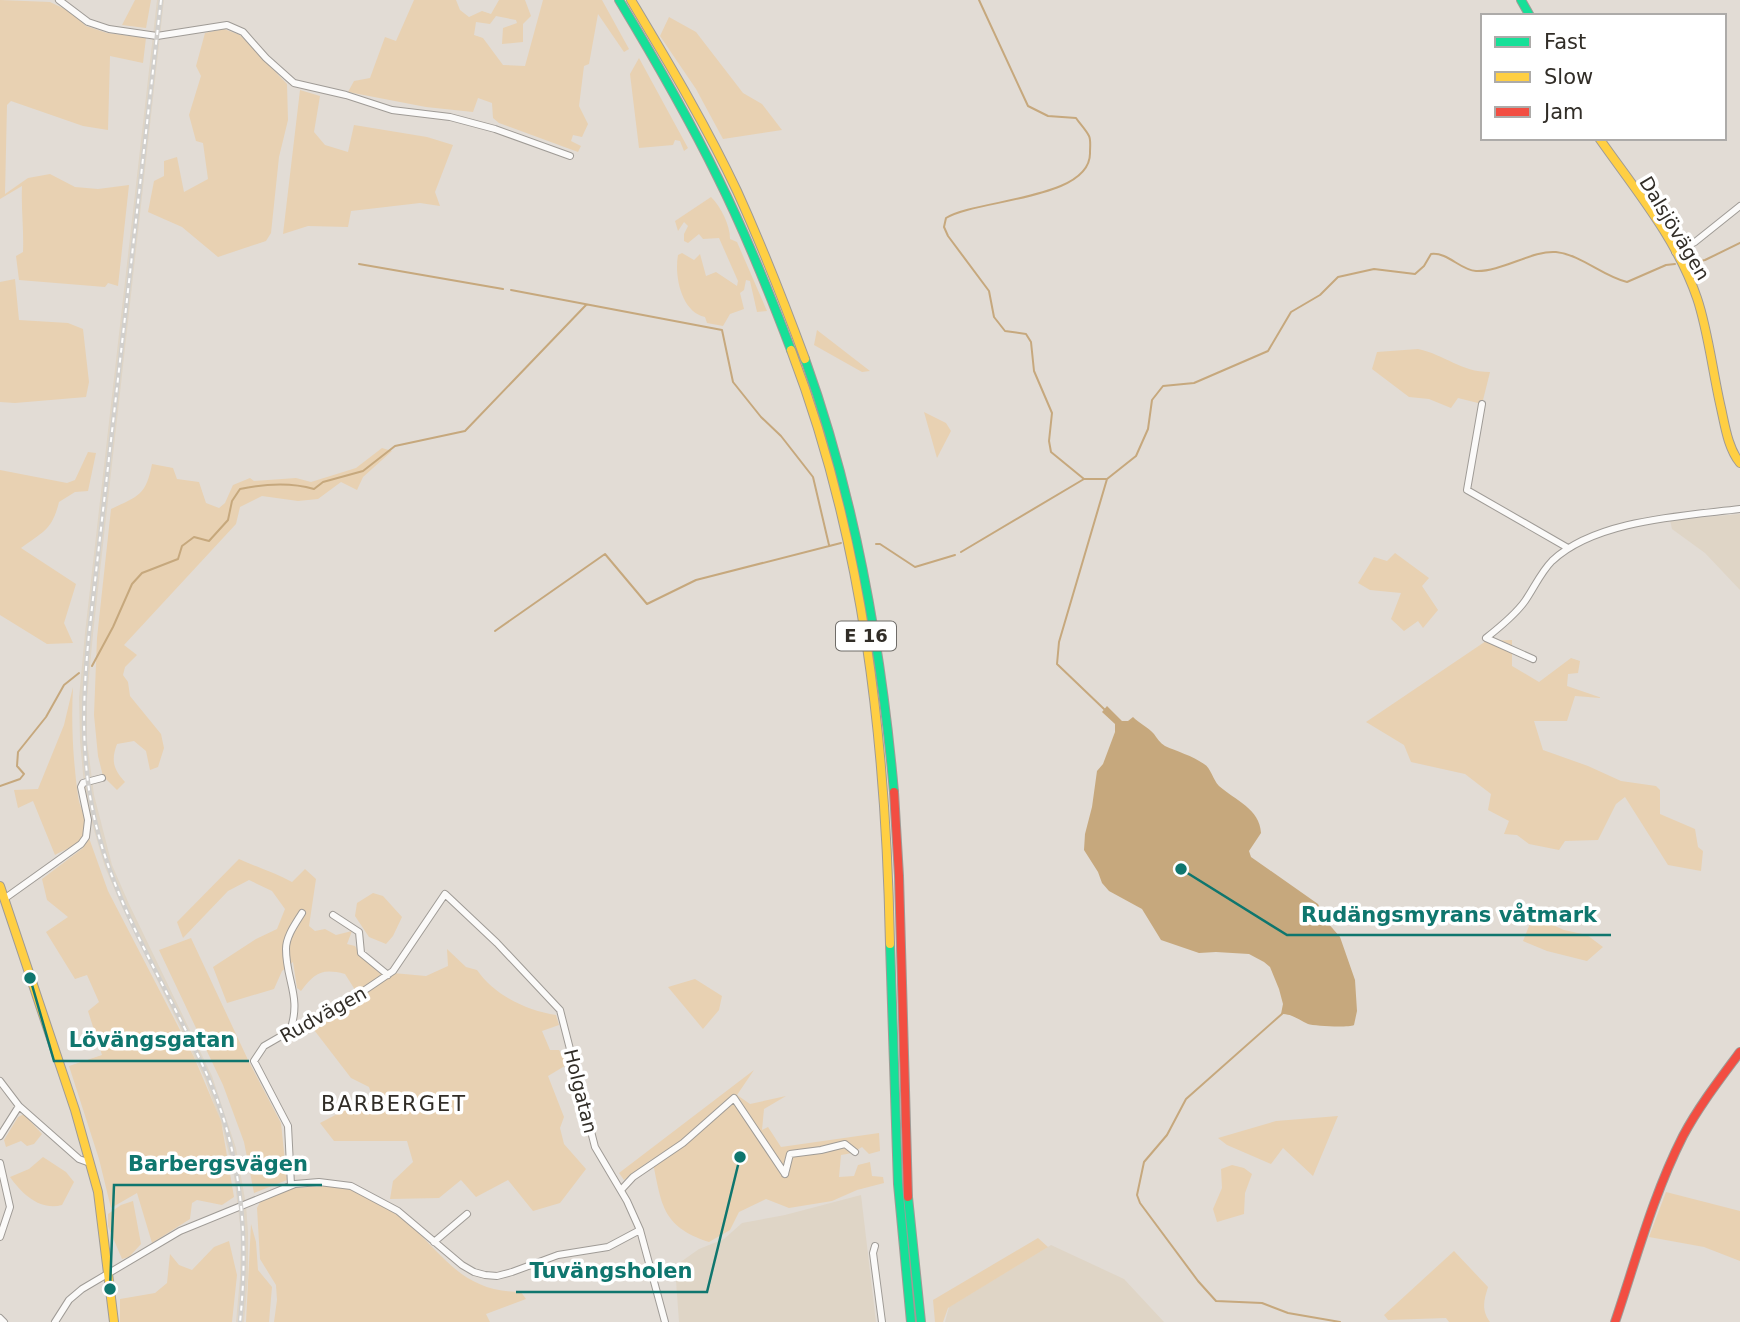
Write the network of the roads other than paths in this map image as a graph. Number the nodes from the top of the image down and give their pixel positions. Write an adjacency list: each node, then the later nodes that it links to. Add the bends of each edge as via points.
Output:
1 (59, 0): 5 (street, via 88,22 156,36 227,25 243,32 294,83 392,110 484,126)
2 (619, 0): 42 (main road, E 16, via 683,106 763,273 811,404 850,552 870,658 883,767 894,1156)
3 (631, 0): 43 (main road, E 16, via 692,102 772,269 821,402 860,551 880,657 893,766 902,1100)
4 (1600, 140): 7 (main road, Dalsjövägen)
5 (569, 156)
6 (1740, 206): 7 (street)
7 (1675, 252): 9 (main road, Dalsjövägen, via 1697,298 1727,432)
8 (1482, 404): 11 (street, via 1467,490)
9 (1740, 463)
10 (1740, 509): 11 (street, via 1631,524)
11 (1568, 548): 12 (street, via 1550,562 1522,604 1486,638)
12 (1533, 659)
13 (102, 778): 16 (street, via 81,787 89,830 81,844)
14 (0, 886): 16 (main road)
15 (445, 894): 19 (street, Rudvägen); 29 (street, Holgatan, via 560,1010 595,1147)
16 (3, 903): 27 (main road)
17 (302, 913): 20 (street, via 286,947 296,1005)
18 (333, 915): 19 (street, via 359,932 361,953)
19 (388, 975): 20 (street, Rudvägen, via 328,1015)
20 (290, 1031): 28 (street, Rudvägen, via 264,1046 254,1061 288,1126)
21 (1740, 1052): 44 (main road, via 1678,1144)
22 (0, 1081): 23 (street)
23 (19, 1106): 24 (street); 27 (street, via 79,1159)
24 (0, 1136)
25 (855, 1152): 29 (street, via 845,1144 790,1154 785,1174 734,1098)
26 (0, 1163): 32 (street, via 10,1207)
27 (90, 1163): 35 (main road, via 99,1192)
28 (291, 1185): 33 (street, via 351,1186 398,1211); 35 (street, via 180,1231)
29 (621, 1190): 31 (street, Holgatan)
30 (467, 1214): 33 (street)
31 (640, 1230): 33 (street, via 608,1247 558,1255 497,1276 474,1272); 40 (street, Holgatan)
32 (0, 1237)
33 (434, 1242)
34 (875, 1246): 41 (street)
35 (109, 1274): 38 (street, via 69,1300); 39 (main road)
36 (0, 1318): 37 (street)
37 (4, 1322)
38 (55, 1322)
39 (114, 1322)
40 (665, 1322)
41 (881, 1322)
42 (911, 1322)
43 (920, 1322)
44 (1615, 1322)

